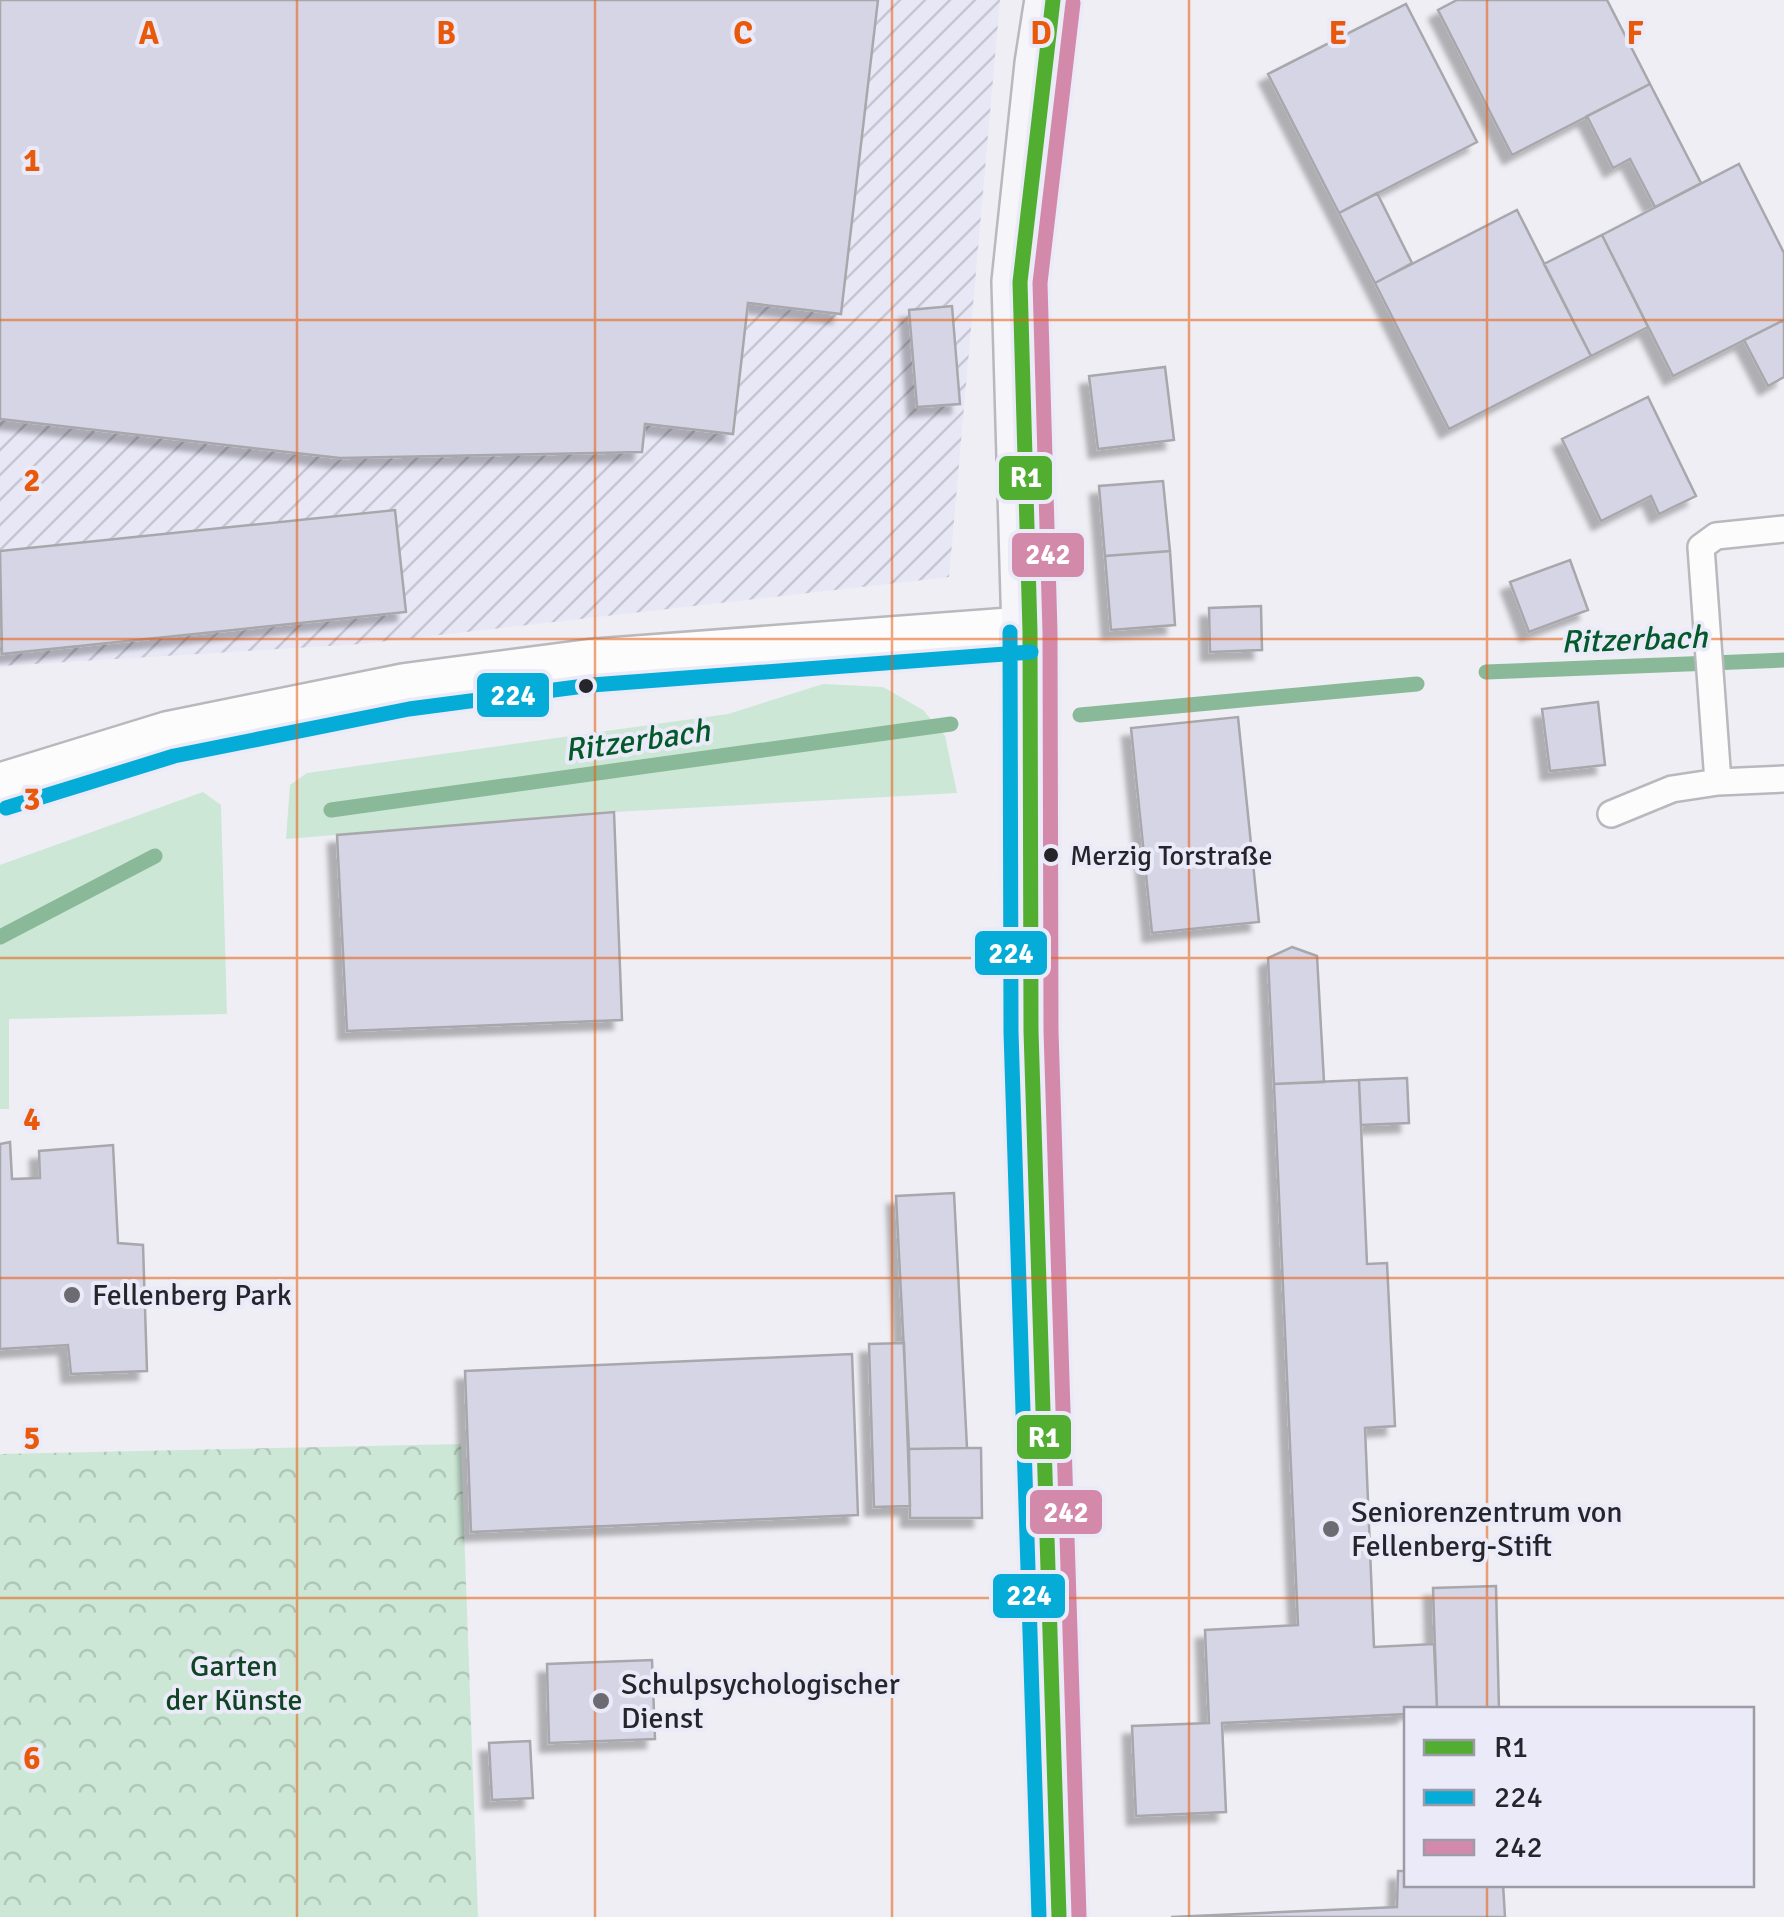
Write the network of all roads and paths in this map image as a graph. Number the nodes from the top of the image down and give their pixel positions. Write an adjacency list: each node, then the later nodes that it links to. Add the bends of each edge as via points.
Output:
1 (1053, 0): 3 (main road, via 1020,282)
2 (1784, 529): 5 (lane, via 1716,536 1702,547)
3 (1030, 632): 6 (street, via 590,665 406,690 169,737); 8 (main road, via 1030,1031)
4 (1784, 779): 5 (lane)
5 (1718, 782): 7 (lane, via 1672,789)
6 (0, 789)
7 (1611, 814)
8 (1059, 1917)

